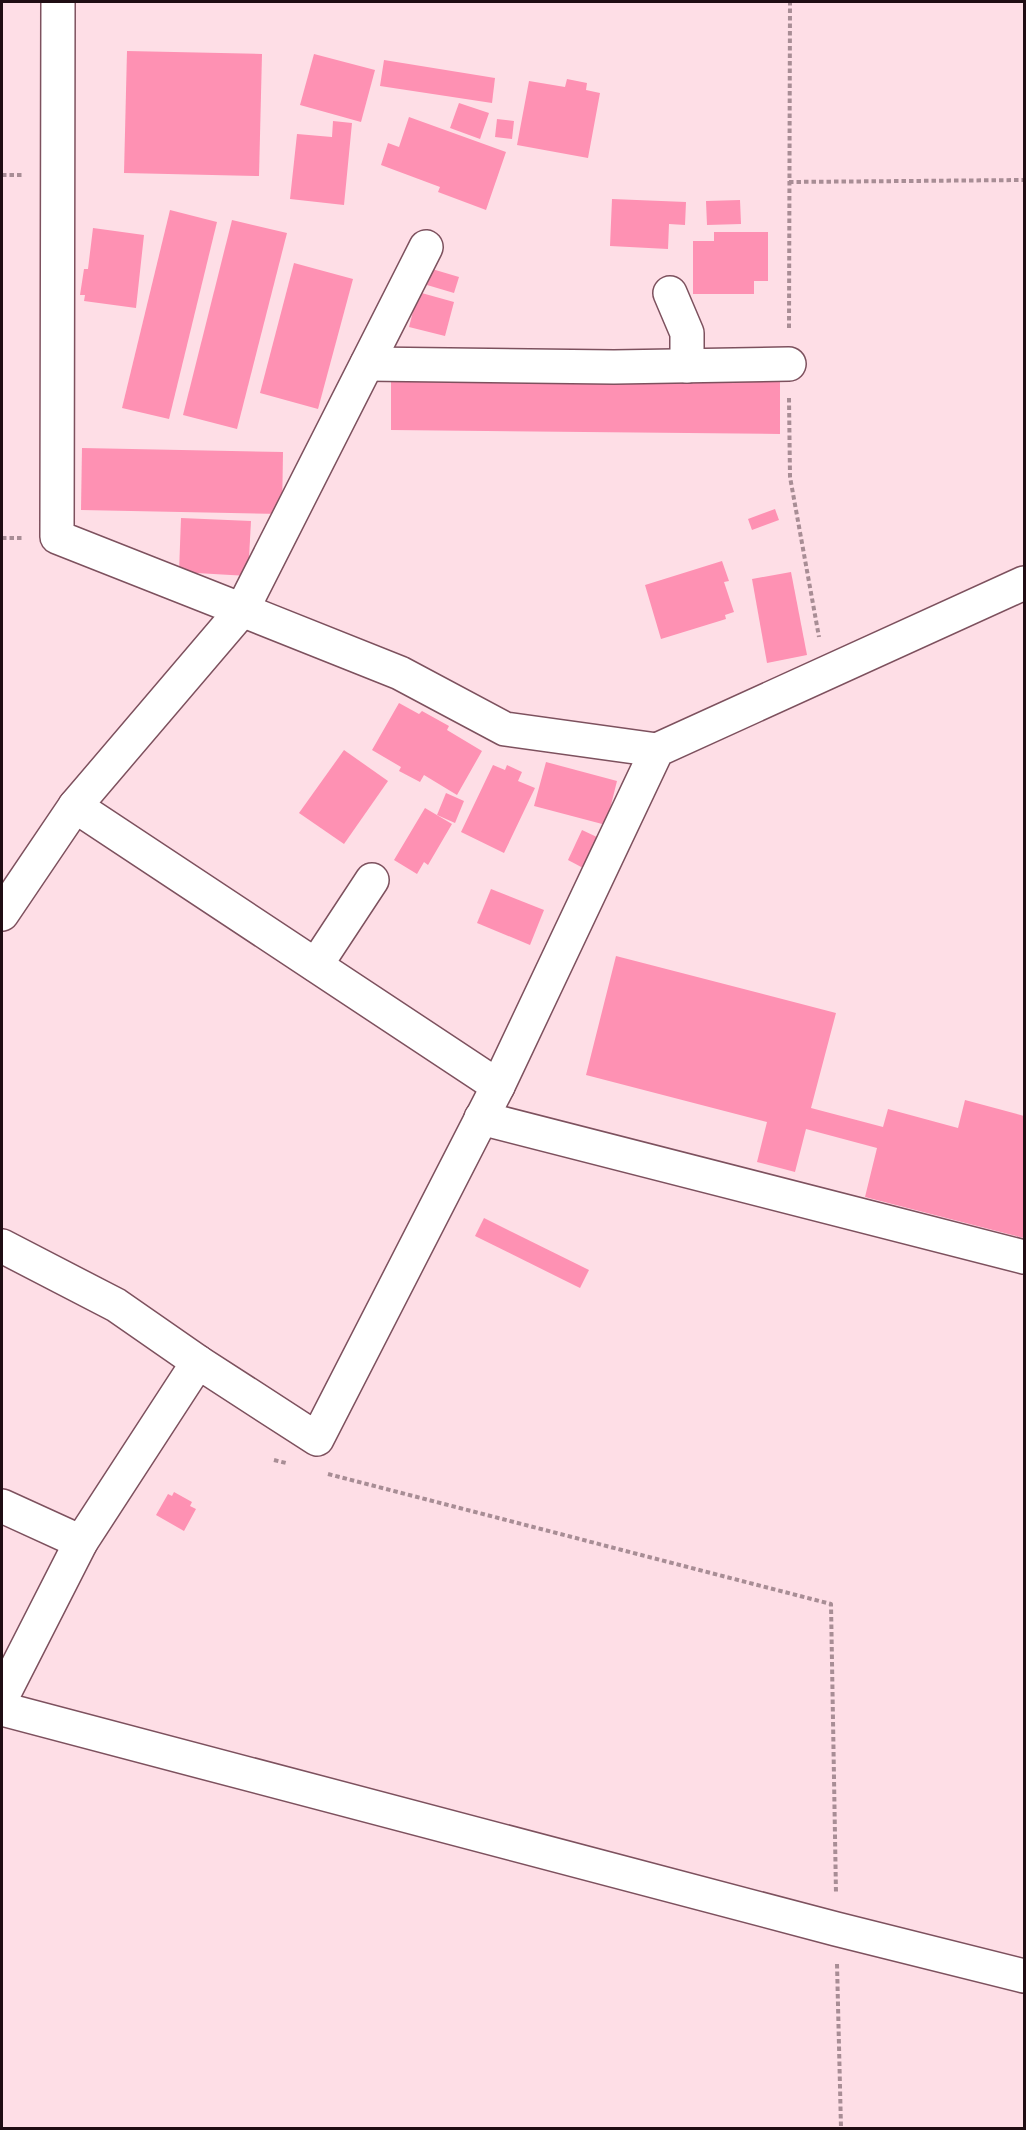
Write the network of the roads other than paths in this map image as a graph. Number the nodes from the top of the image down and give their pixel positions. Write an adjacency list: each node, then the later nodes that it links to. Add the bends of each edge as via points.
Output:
1 (58, 2): 8 (street, via 57,537)
2 (426, 248): 4 (street)
3 (670, 293): 6 (street, via 687,333)
4 (367, 364): 6 (street); 8 (street)
5 (789, 364): 6 (street)
6 (687, 366)
7 (1024, 583): 9 (street)
8 (242, 610): 9 (street, via 400,674 505,729); 10 (street)
9 (657, 750): 14 (street)
10 (75, 806): 12 (street); 13 (street)
11 (372, 880): 13 (street)
12 (2, 914)
13 (316, 965): 14 (street)
14 (498, 1086): 15 (street)
15 (482, 1118): 17 (street); 18 (street, via 317,1439)
16 (2, 1246): 18 (street, via 116,1305)
17 (1024, 1257)
18 (198, 1362): 20 (street)
19 (2, 1506): 20 (street)
20 (81, 1542): 21 (street)
21 (2, 1697)
22 (2, 1709): 23 (street)
23 (1024, 1976)

